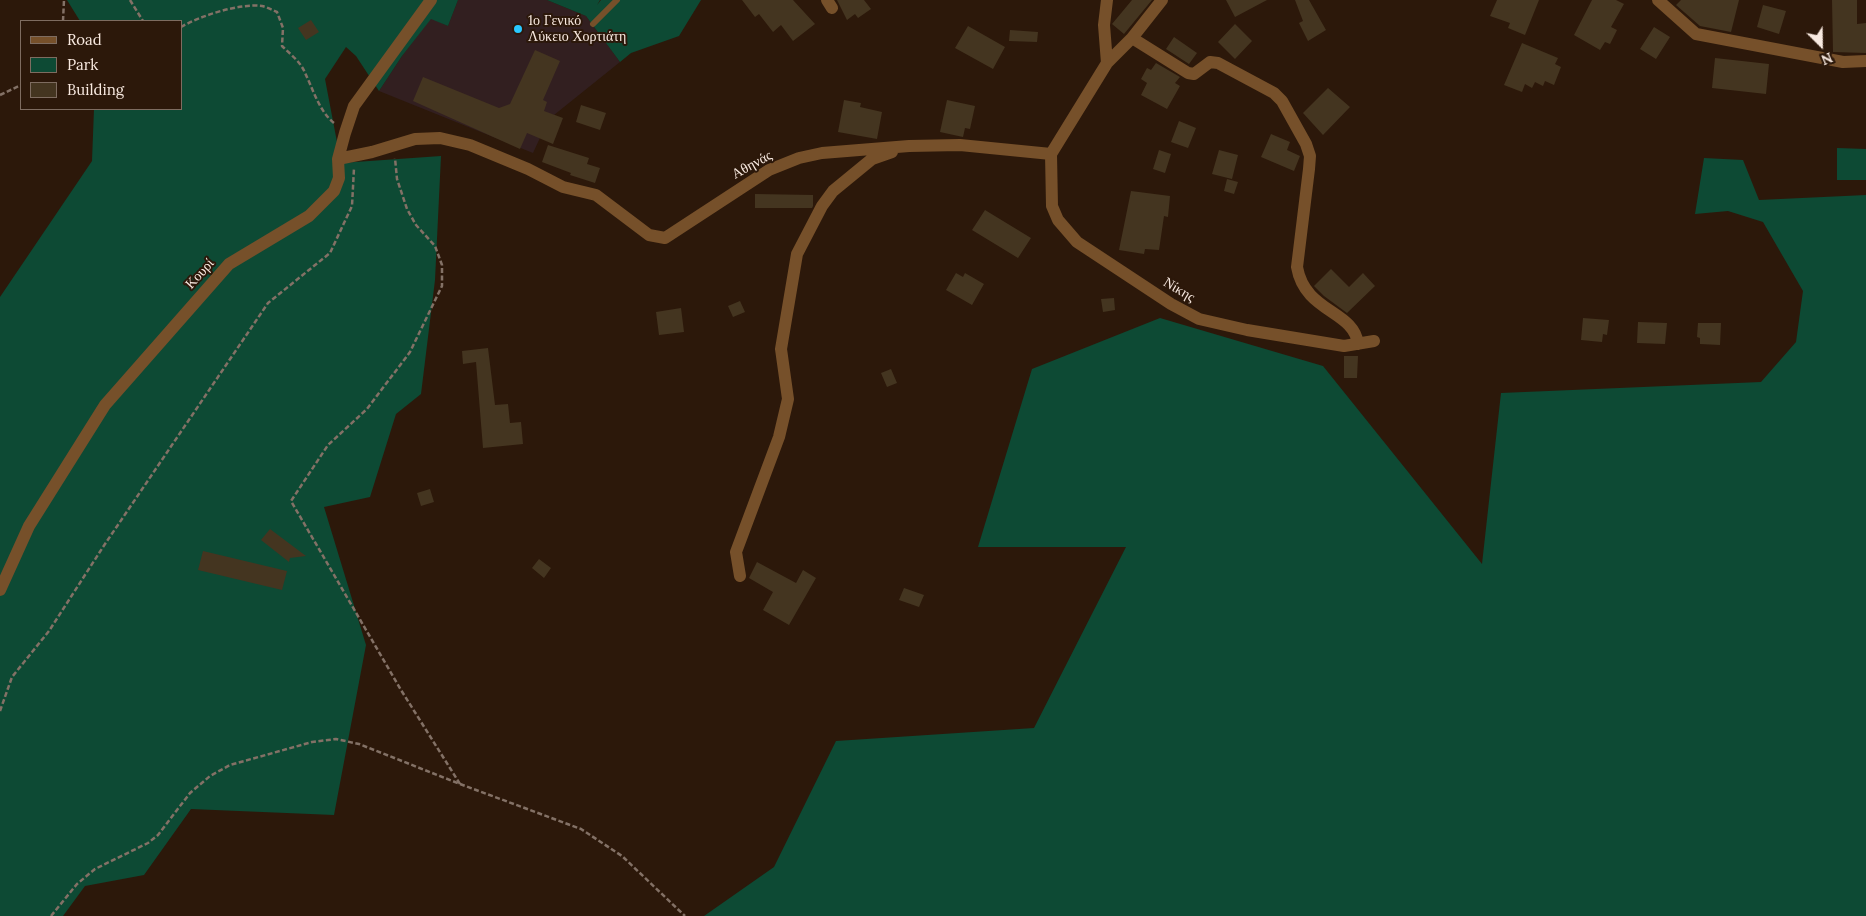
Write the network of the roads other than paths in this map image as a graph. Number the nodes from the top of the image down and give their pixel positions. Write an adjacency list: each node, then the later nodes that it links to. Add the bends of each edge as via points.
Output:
1 (431, 0): 12 (street, Κουρί, via 354,106)
2 (617, 0): 6 (lane)
3 (1107, 0): 9 (street, via 1104,24)
4 (1162, 0): 7 (street)
5 (1662, 1): 8 (street, via 1696,34 1843,62)
6 (592, 24)
7 (1132, 38): 9 (street); 14 (street, via 1188,74 1194,74 1210,62 1218,63 1274,93 1282,101 1310,156 1297,267 1299,278 1313,300 1351,328)
8 (1866, 61)
9 (1108, 63): 11 (street)
10 (908, 146): 11 (street, Αθηνάς, via 960,146); 12 (street, Αθηνάς, via 799,158 769,170 665,238 649,235 596,195 563,187 470,145 440,138 415,139); 15 (street, via 872,159 833,191 797,254 781,349 788,399 778,437 736,552)
11 (1051, 154): 14 (street, Νίκης, via 1052,206 1058,220 1077,242 1171,304 1199,319 1247,330 1316,343)
12 (338, 159): 16 (street, Κουρί, via 340,178 324,203 309,216 229,264 105,405 29,526)
13 (1374, 342): 14 (street, Νίκης)
14 (1358, 344)
15 (740, 576)
16 (0, 590)

